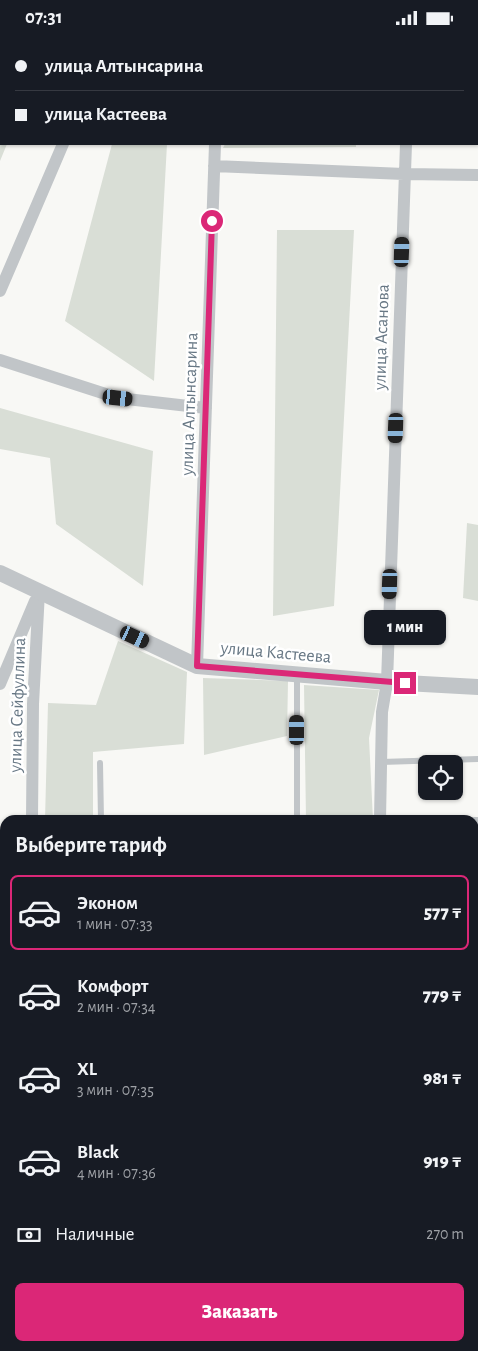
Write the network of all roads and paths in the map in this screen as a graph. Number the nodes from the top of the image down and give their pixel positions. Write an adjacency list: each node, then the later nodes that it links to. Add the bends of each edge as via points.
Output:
1 (63, 145): 7 (street)
2 (216, 145): 4 (street, улица Алтынсарина)
3 (406, 145): 5 (street, улица Асанова)
4 (214, 166): 5 (street); 9 (street, улица Алтынсарина)
5 (404, 174): 6 (street); 14 (street, улица Асанова)
6 (478, 175)
7 (0, 291)
8 (0, 360): 9 (street, via 118,398)
9 (206, 408): 12 (street, улица Алтынсарина)
10 (0, 573): 11 (street, улица Кастеева)
11 (39, 592): 12 (street, улица Кастеева); 15 (street); 20 (street, улица Сейфуллина, via 33,704)
12 (197, 666): 13 (street, улица Кастеева)
13 (297, 674): 14 (street, улица Кастеева); 22 (lane)
14 (387, 682): 16 (street, улица Кастеева); 18 (street, улица Асанова, via 382,712)
15 (0, 684)
16 (478, 687)
17 (478, 759): 18 (lane)
18 (381, 762): 23 (street, улица Асанова)
19 (100, 763): 21 (lane)
20 (32, 815)
21 (101, 815)
22 (297, 815)
23 (380, 815)

